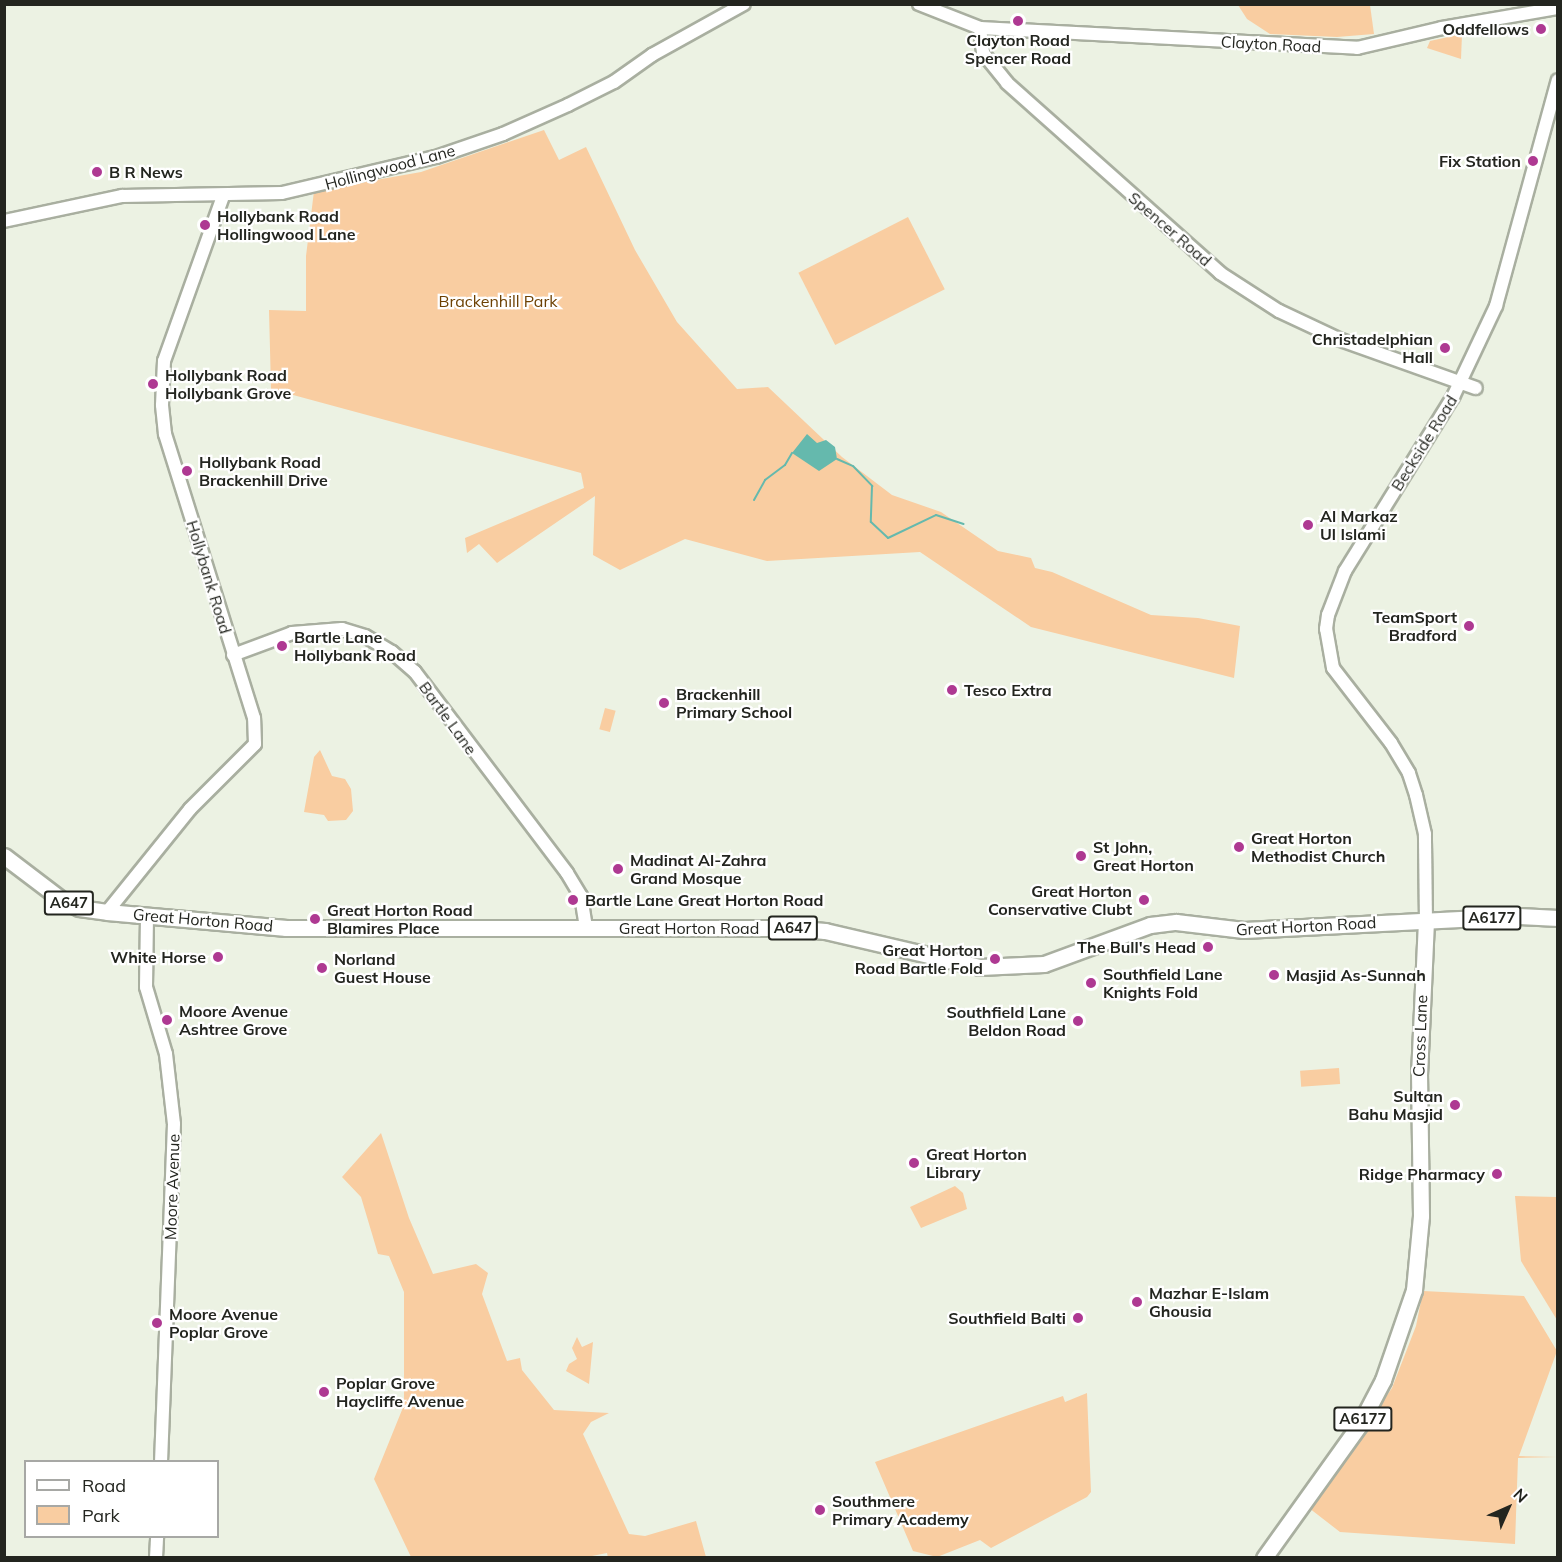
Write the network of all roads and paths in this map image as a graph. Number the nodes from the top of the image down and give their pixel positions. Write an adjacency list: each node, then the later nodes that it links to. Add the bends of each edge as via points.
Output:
1 (744, 4): 6 (street, Hollingwood Lane, via 614,82 503,134 436,157 305,189)
2 (919, 4): 4 (street)
3 (1557, 8): 4 (street, Clayton Road, via 1357,48)
4 (980, 28): 8 (street, Spencer Road, via 983,53 1007,83 1220,273 1279,311 1341,340)
5 (1557, 80): 8 (street, Beckside Road, via 1507,271)
6 (223, 196): 7 (street, Hollingwood Lane, via 122,196); 10 (street, Hollybank Road, via 164,361 162,405 165,434)
7 (4, 221)
8 (1460, 381): 9 (street, Spencer Road); 15 (street, Beckside Road, via 1422,450 1345,571 1333,595 1326,629 1333,668 1409,773 1425,834)
9 (1476, 388)
10 (233, 655): 12 (street, Hollybank Road, via 254,718 255,744 190,809); 16 (street, Bartle Lane, via 292,633 342,629 365,636 392,652 415,672 567,873 581,896)
11 (4, 856): 12 (main road, Great Horton Road / A647, via 62,900 80,908)
12 (107, 912): 13 (main road, Great Horton Road / A647)
13 (147, 916): 16 (main road, Great Horton Road / A647, via 286,928); 17 (street, Moore Avenue, via 146,987 166,1054 174,1124)
14 (1557, 918): 15 (main road, Great Horton Road / A6177, via 1520,916)
15 (1426, 922): 16 (main road, Great Horton Road / A647, via 1236,930 1176,922 1150,926 1044,964 1000,968 980,968 809,930); 20 (main road, Cross Lane / A6177, via 1419,1020 1421,1216 1418,1258 1404,1329 1382,1384 1360,1424)
16 (586, 929)
17 (161, 1460)
18 (157, 1538): 19 (street)
19 (156, 1557)
20 (1264, 1557)

